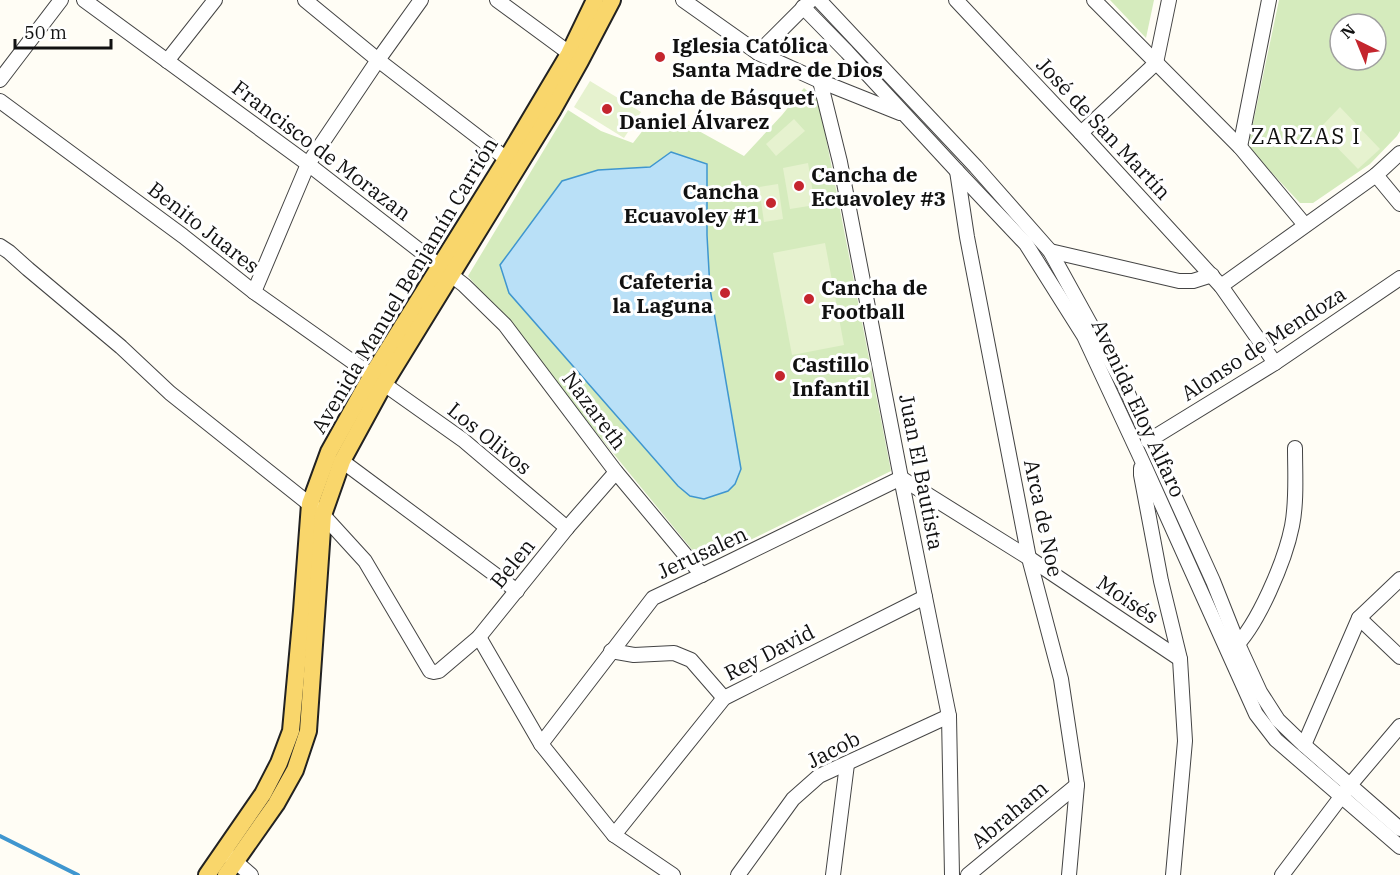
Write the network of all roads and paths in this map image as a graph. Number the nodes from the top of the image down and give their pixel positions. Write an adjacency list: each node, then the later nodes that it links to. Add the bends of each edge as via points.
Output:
1 (61, 0): 21 (street)
2 (84, 0): 19 (street, Francisco de Morazan)
3 (215, 0): 19 (street)
4 (305, 0): 18 (street)
5 (421, 0): 18 (street)
6 (497, 0): 17 (street)
7 (596, 0): 17 (main road, Avenida Manuel Benjamín Carrión)
8 (612, 0): 17 (main road, Avenida Manuel Benjamín Carrión)
9 (683, 0): 16 (street)
10 (819, 0): 25 (street, Avenida Eloy Alfaro)
11 (956, 0): 26 (street, José de San Martín)
12 (1094, 0): 20 (street)
13 (1169, 0): 20 (street)
14 (1269, 0): 27 (street)
15 (807, 4): 16 (street); 24 (street, Avenida Eloy Alfaro)
16 (758, 53): 22 (street)
17 (575, 57): 30 (main road, Avenida Manuel Benjamín Carrión)
18 (378, 60): 29 (street); 30 (street)
19 (167, 61): 29 (street, Francisco de Morazan)
20 (1156, 63): 26 (street); 27 (street)
21 (0, 80)
22 (820, 81): 24 (street); 48 (street, Juan El Bautista, via 840,162)
23 (0, 101): 40 (street, Benito Juares)
24 (906, 116): 25 (street); 31 (street, Avenida Eloy Alfaro)
25 (938, 127): 36 (street, Avenida Eloy Alfaro)
26 (1081, 133): 39 (street, José de San Martín)
27 (1240, 147): 34 (street)
28 (1400, 153): 32 (street)
29 (308, 164): 37 (street, Francisco de Morazan); 40 (street)
30 (512, 164): 37 (main road, Avenida Manuel Benjamín Carrión)
31 (957, 171): 46 (street, Avenida Eloy Alfaro, via 1026,244 1084,336); 51 (street, Arca de Noe)
32 (1376, 175): 33 (street); 34 (street)
33 (1400, 204)
34 (1305, 225): 39 (street)
35 (0, 246): 49 (street, via 170,393)
36 (1050, 251): 39 (street, via 1179,281); 43 (street, Avenida Eloy Alfaro, via 1125,387)
37 (445, 270): 42 (main road, Avenida Manuel Benjamín Carrión); 47 (street, Nazareth, via 505,325)
38 (1400, 278): 41 (street, Alonso de Mendoza)
39 (1216, 280): 41 (street, José de San Martín)
40 (254, 292): 42 (street, Benito Juares)
41 (1275, 363): 43 (street, Alonso de Mendoza)
42 (378, 380): 45 (main road, Avenida Manuel Benjamín Carrión); 49 (main road, Avenida Manuel Benjamín Carrión, via 329,453); 50 (street, Los Olivos, via 463,440)
43 (1148, 441): 46 (street, Avenida Eloy Alfaro)
44 (1294, 448): 58 (street, via 1295,499 1286,551 1254,622)
45 (342, 461): 49 (main road, Avenida Manuel Benjamín Carrión); 54 (street)
46 (1150, 462): 58 (street, Avenida Eloy Alfaro, via 1213,581); 61 (street, via 1140,470 1158,571)
47 (616, 472): 50 (street, Belen); 52 (street, Nazareth)
48 (901, 478): 51 (street, Moisés); 52 (street, Jerusalen); 55 (street, Juan El Bautista)
49 (317, 509): 57 (street, Belen, via 365,561 430,671 439,671); 73 (main road, Avenida Manuel Benjamín Carrión, via 308,731 295,770 276,804)
50 (567, 528): 54 (street, Belen)
51 (1029, 558): 61 (street, Moisés); 68 (street, Arca de Noe, via 1060,679)
52 (702, 575): 59 (street, Jerusalen, via 653,598)
53 (1400, 579): 56 (street)
54 (517, 591): 57 (street, Belen)
55 (925, 597): 62 (street, Rey David); 63 (street, Juan El Bautista)
56 (1359, 618): 60 (street); 66 (street)
57 (479, 637): 65 (street)
58 (1233, 648): 66 (street, Avenida Eloy Alfaro, via 1278,720); 69 (street, Avenida Eloy Alfaro, via 1236,670 1256,714 1276,740)
59 (611, 651): 62 (street, via 634,655 674,653 691,660); 65 (street, Jerusalen)
60 (1400, 657)
61 (1180, 658): 82 (street, via 1185,741)
62 (724, 698): 71 (street, Rey David)
63 (949, 716): 67 (street, Jacob); 79 (street, Juan El Bautista)
64 (1400, 726): 69 (street)
65 (541, 744): 71 (street)
66 (1304, 745): 69 (street, Avenida Eloy Alfaro)
67 (846, 764): 77 (street, Jacob, via 819,777 792,799); 78 (street)
68 (1077, 785): 80 (street, Abraham); 81 (street, Arca de Noe)
69 (1346, 790): 70 (street, Avenida Eloy Alfaro); 72 (street, Avenida Eloy Alfaro); 83 (street)
70 (1400, 830)
71 (614, 835): 76 (street)
72 (1400, 847)
73 (228, 863): 74 (main road, Avenida Manuel Benjamín Carrión); 75 (street)
74 (207, 875)
75 (251, 875)
76 (673, 875)
77 (738, 875)
78 (833, 875)
79 (952, 875)
80 (968, 875)
81 (1069, 875)
82 (1173, 875)
83 (1282, 875)

